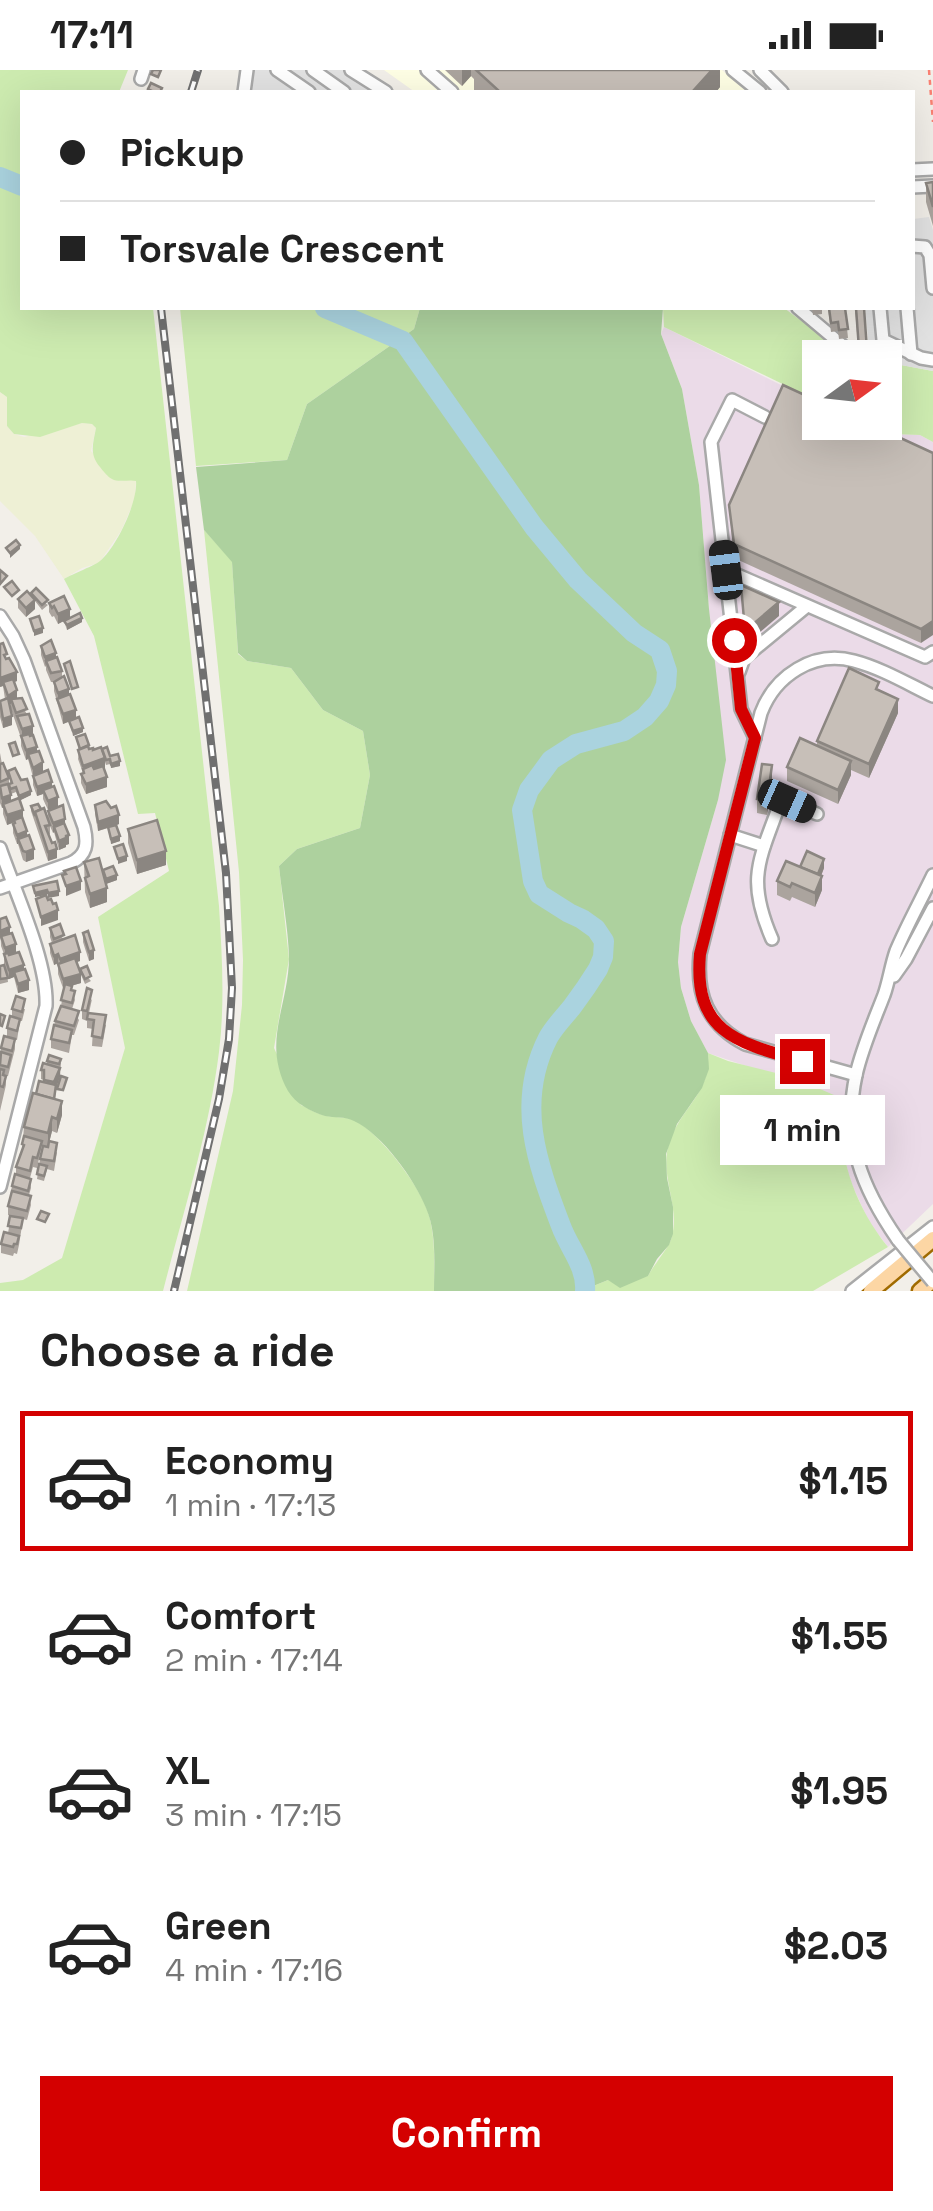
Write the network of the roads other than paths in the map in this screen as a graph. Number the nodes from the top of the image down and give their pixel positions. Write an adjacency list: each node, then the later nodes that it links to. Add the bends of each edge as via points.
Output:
1 (277, 70): 7 (street)
2 (313, 70): 8 (street)
3 (352, 70): 9 (street)
4 (427, 70): 10 (street)
5 (733, 70): 11 (street)
6 (760, 70): 12 (street)
7 (306, 90)
8 (341, 90)
9 (383, 90)
10 (450, 90)
11 (758, 90)
12 (780, 90)
13 (915, 246): 14 (street, via 930,252)
14 (933, 288)
15 (800, 310): 18 (street)
16 (880, 310): 19 (street, via 884,340)
17 (908, 310): 19 (street)
18 (836, 340)
19 (911, 354): 20 (street)
20 (933, 360)
21 (764, 416): 22 (street, via 732,400 711,442)
22 (726, 570): 23 (street); 26 (street)
23 (807, 606): 25 (street, via 925,657); 26 (street, via 744,658)
24 (0, 616): 34 (street, via 24,660 86,844 81,858)
25 (933, 652)
26 (737, 676): 28 (street, via 741,709)
27 (933, 696): 28 (street, via 852,660 815,662 791,672 770,693)
28 (755, 738): 30 (street)
29 (817, 814): 31 (street, via 782,801)
30 (730, 836): 31 (street); 38 (street, via 700,954 700,993 718,1024 745,1044)
31 (764, 846): 36 (street, via 758,899)
32 (0, 848): 34 (street)
33 (933, 876): 37 (street)
34 (6, 886): 39 (street, via 47,990)
35 (933, 908): 37 (street)
36 (772, 940)
37 (900, 956): 38 (street)
38 (856, 1076): 43 (street, bridge, via 853,1130 860,1171 874,1206)
39 (0, 1187)
40 (933, 1227): 44 (street)
41 (933, 1239): 45 (main road)
42 (933, 1251): 46 (main road)
43 (933, 1281): 47 (main road)
44 (852, 1291)
45 (871, 1291)
46 (884, 1291)
47 (920, 1291)

